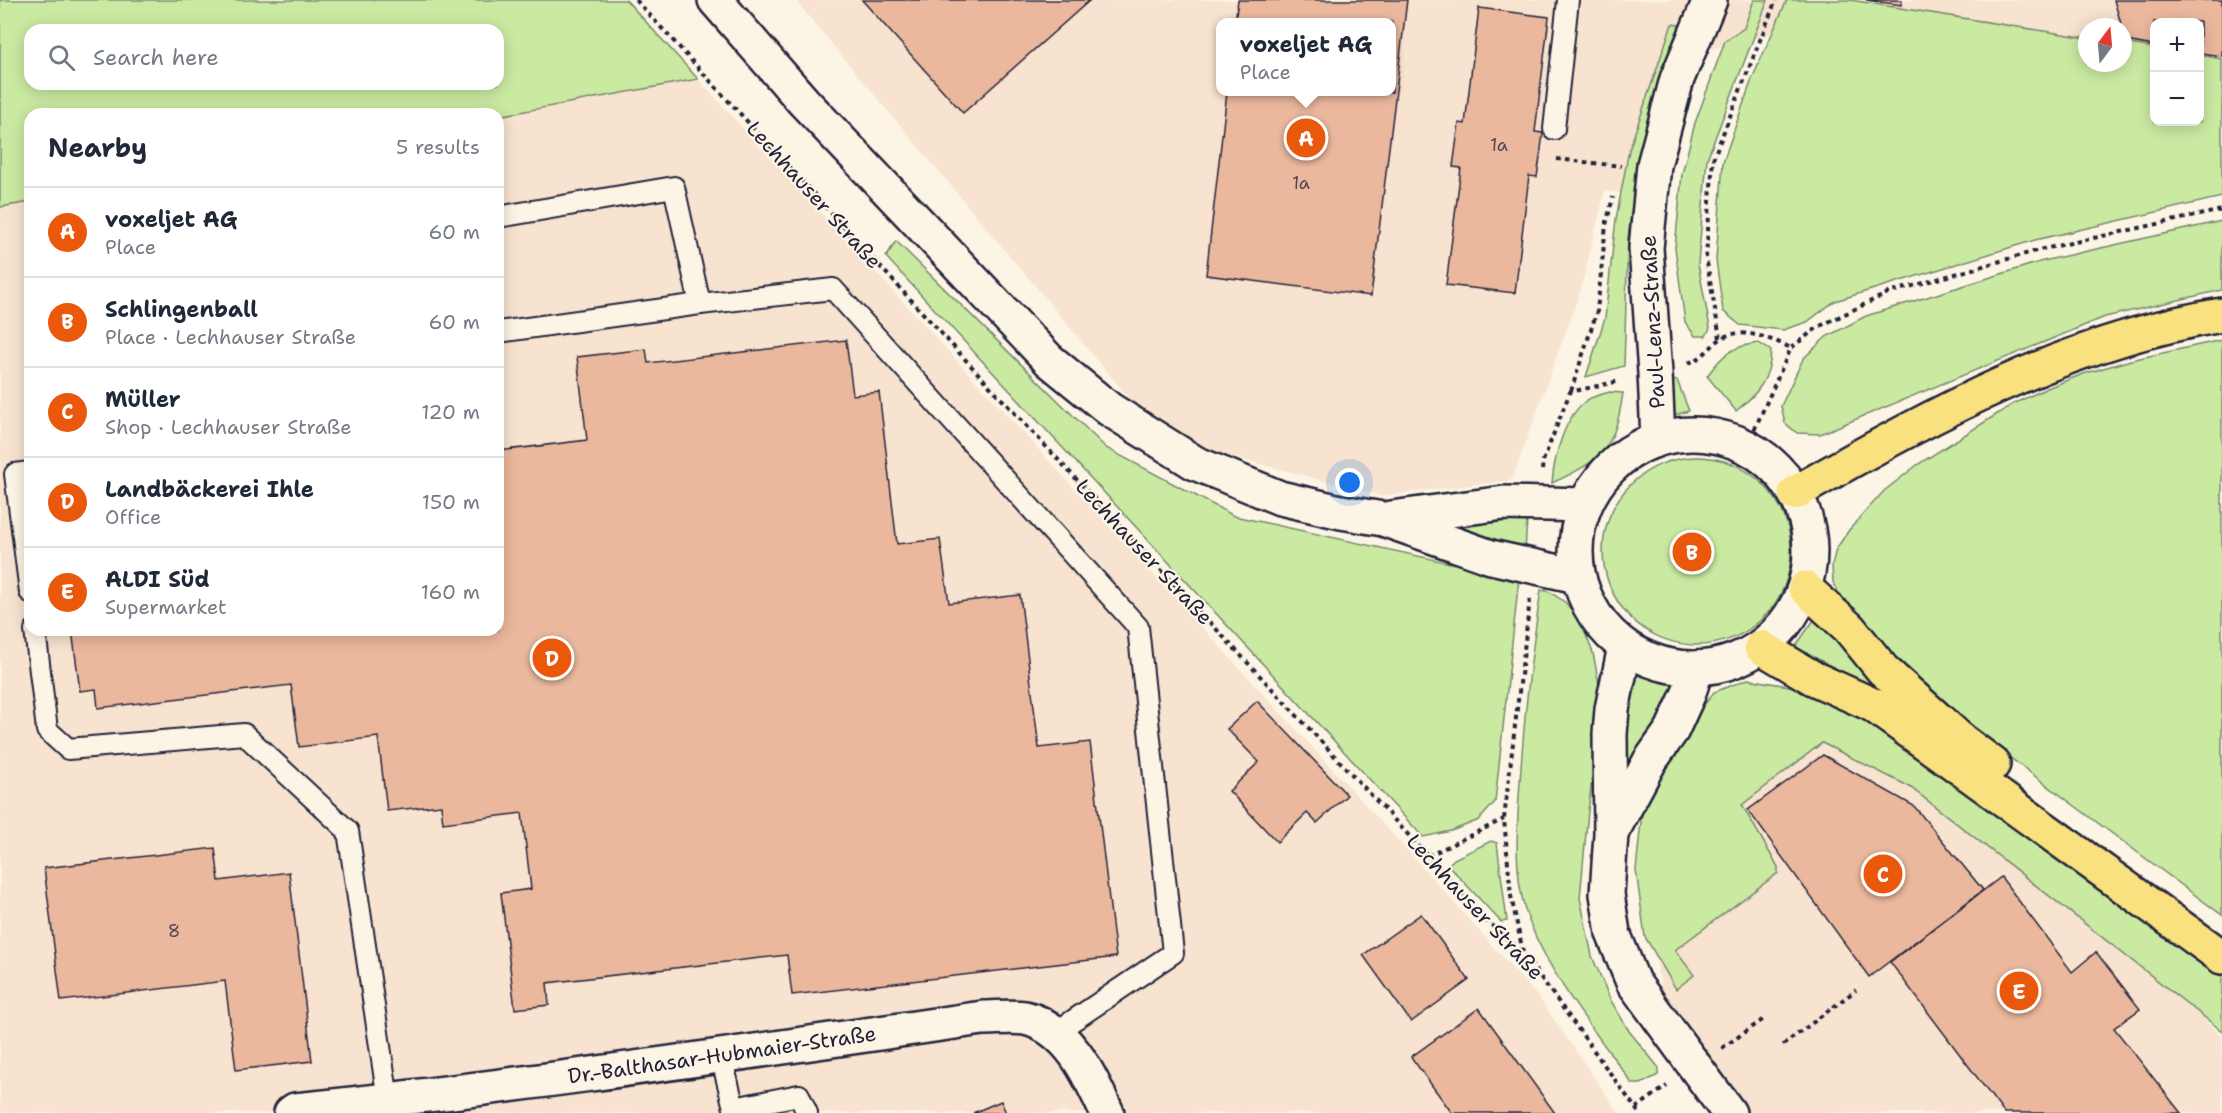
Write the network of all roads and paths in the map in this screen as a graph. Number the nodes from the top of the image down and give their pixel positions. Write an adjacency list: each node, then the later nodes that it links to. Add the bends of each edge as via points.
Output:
1 (636, 0): 34 (path, Lechhauser Straße)
2 (715, 0): 23 (main road, via 804,102 1049,360 1109,409 1195,463 1280,498)
3 (1568, 0): 6 (lane)
4 (1710, 0): 16 (main road, Paul-Lenz-Straße, via 1677,79 1654,165 1646,248)
5 (1776, 0): 14 (path, via 1713,159 1706,257)
6 (1554, 129)
7 (1551, 159): 8 (path)
8 (1622, 166)
9 (2222, 210): 15 (path, via 2043,249 1888,293 1818,327)
10 (504, 216): 11 (lane, via 674,187)
11 (700, 304): 13 (lane); 39 (lane, via 833,289 1138,627 1173,953)
12 (2222, 315): 20 (main road, via 2123,339 2041,367 1947,409)
13 (504, 331)
14 (1720, 338): 15 (path, via 1744,333); 16 (path, via 1699,360)
15 (1791, 348): 18 (path)
16 (1655, 373): 17 (main road, Paul-Lenz-Straße); 21 (path, via 1570,392 1543,461)
17 (1658, 439): 18 (main road, via 1684,434 1711,435); 22 (main road, via 1620,459 1604,474)
18 (1747, 446): 20 (main road, via 1767,459)
19 (24, 473): 24 (lane, via 15,474)
20 (1795, 493): 27 (main road, via 1810,540)
21 (1540, 505): 22 (main road); 23 (main road, via 1504,503)
22 (1586, 505): 26 (main road, via 1575,545)
23 (1383, 519): 25 (main road, via 1491,557)
24 (24, 545)
25 (1533, 566): 26 (main road); 32 (path)
26 (1577, 576): 29 (main road, via 1591,609 1611,636)
27 (1805, 588): 30 (main road, via 1784,625); 35 (main road, via 1849,628 1883,670 1961,741)
28 (36, 636): 42 (lane, via 47,730 68,749 244,734 348,831)
29 (1625, 647): 31 (main road, via 1651,660); 33 (main road, via 1610,734)
30 (1761, 647): 31 (main road, via 1739,659); 37 (main road, via 1813,678 1872,705)
31 (1697, 668): 33 (main road, via 1672,730 1650,760)
32 (1504, 819): 34 (path); 36 (path, via 1511,896)
33 (1611, 834): 47 (main road, via 1607,894 1613,933 1633,982)
34 (1428, 856): 36 (path, Lechhauser Straße, via 1486,920)
35 (2222, 932)
36 (1523, 953): 46 (path, Lechhauser Straße)
37 (2222, 957)
38 (1856, 990): 40 (path)
39 (1056, 1032): 41 (main road, Dr.-Balthasar-Hubmaier-Straße, via 1025,1018 983,1018); 45 (main road, Dr.-Balthasar-Hubmaier-Straße, via 1088,1073)
40 (1783, 1045)
41 (721, 1056): 42 (main road, Dr.-Balthasar-Hubmaier-Straße); 44 (lane, via 734,1108 799,1095)
42 (388, 1100): 43 (main road, Dr.-Balthasar-Hubmaier-Straße)
43 (291, 1113)
44 (807, 1113)
45 (1107, 1113)
46 (1639, 1113)
47 (1729, 1113)

